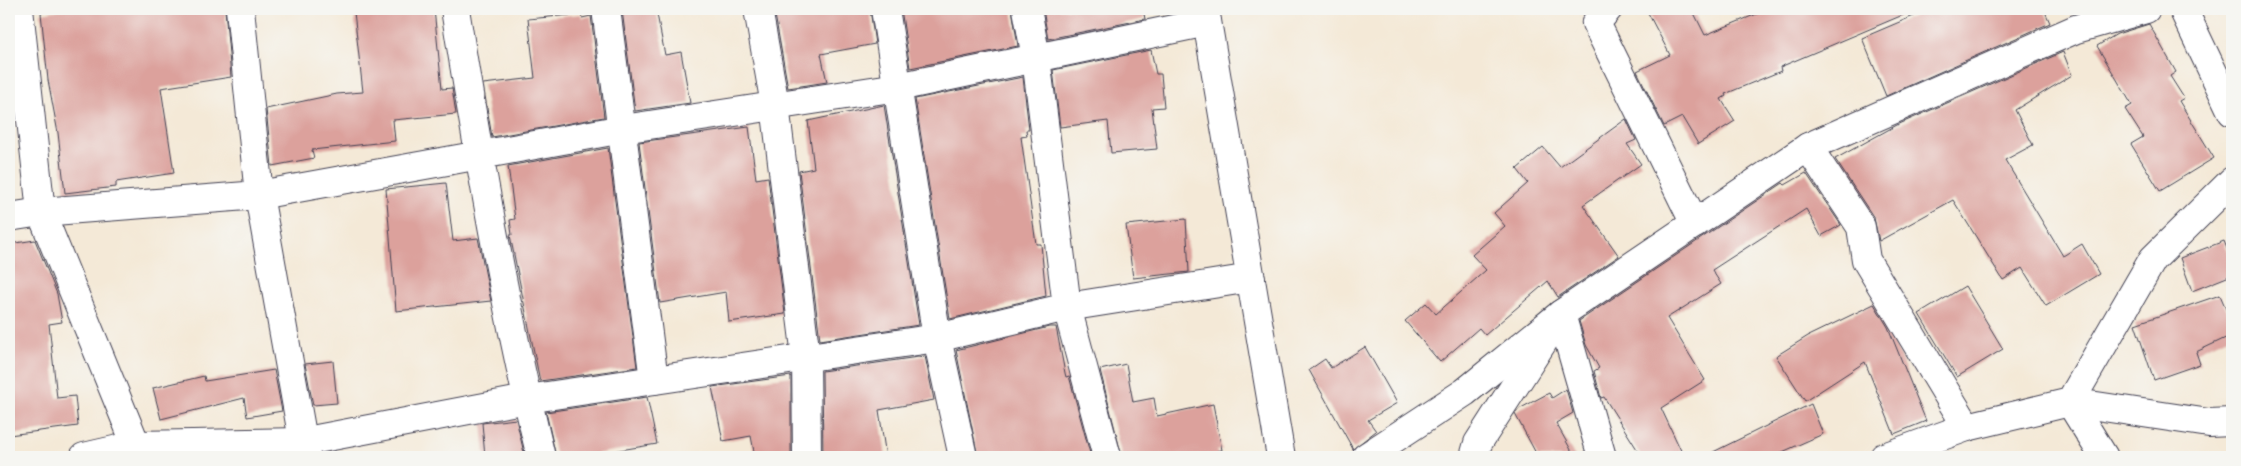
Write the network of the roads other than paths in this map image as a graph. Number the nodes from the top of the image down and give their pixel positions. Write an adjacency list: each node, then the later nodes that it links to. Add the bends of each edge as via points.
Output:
1 (18, 9): 22 (street)
2 (240, 9): 21 (street)
3 (455, 9): 19 (street)
4 (606, 9): 17 (street)
5 (758, 9): 15 (street)
6 (885, 9): 14 (street)
7 (1027, 9): 13 (street)
8 (1608, 9): 24 (street, via 1596,23)
9 (2146, 9): 12 (street)
10 (2183, 9): 16 (street)
11 (1206, 15): 13 (street); 25 (street)
12 (2072, 19): 18 (street)
13 (1036, 58): 14 (street); 26 (street)
14 (898, 86): 15 (street); 28 (street)
15 (775, 105): 17 (street); 29 (street)
16 (2232, 112)
17 (623, 129): 19 (street); 30 (street)
18 (1808, 147): 24 (street); 34 (street, via 1861,227 1866,260)
19 (479, 156): 21 (street); 31 (street)
20 (2232, 181): 32 (street, via 2153,259)
21 (259, 195): 22 (street); 35 (street)
22 (41, 212): 23 (street); 36 (street)
23 (9, 217)
24 (1696, 224): 27 (street)
25 (1251, 278): 26 (street); 42 (street)
26 (1067, 307): 28 (street); 41 (street)
27 (1561, 314): 43 (street, via 1465,392); 44 (street, via 1478,443); 45 (street)
28 (937, 338): 29 (street); 40 (street)
29 (806, 357): 30 (street); 39 (street)
30 (654, 380): 31 (street)
31 (527, 399): 35 (street); 38 (street)
32 (2070, 402): 33 (street, via 2209,423); 34 (street); 47 (street)
33 (2232, 422)
34 (1967, 427): 46 (street)
35 (304, 450): 36 (street)
36 (137, 451): 37 (street)
37 (84, 457)
38 (541, 457)
39 (807, 457)
40 (963, 457)
41 (1107, 457)
42 (1281, 457)
43 (1366, 457)
44 (1474, 457)
45 (1602, 457)
46 (1884, 457)
47 (2104, 457)

